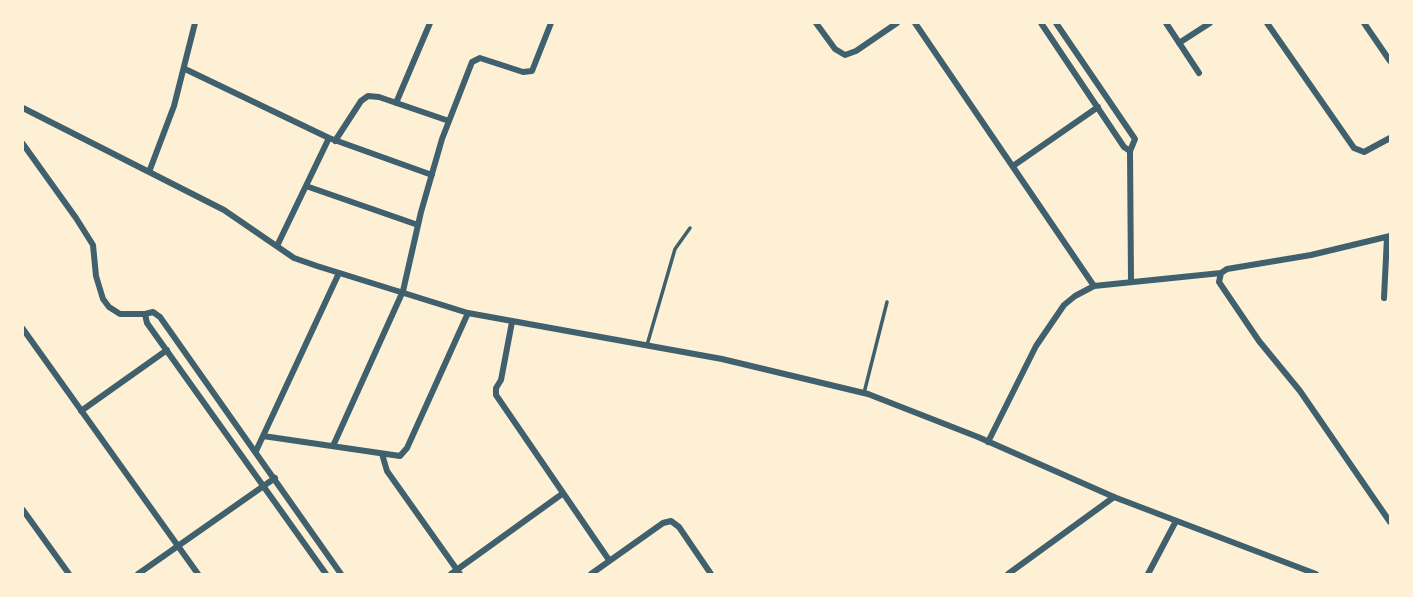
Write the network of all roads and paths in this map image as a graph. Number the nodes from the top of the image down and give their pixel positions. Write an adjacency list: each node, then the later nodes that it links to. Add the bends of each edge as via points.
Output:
1 (195, 23): 16 (street)
2 (430, 23): 18 (street)
3 (551, 23): 21 (street, via 532,71 480,58 472,62)
4 (816, 23): 5 (street, via 845,55)
5 (897, 23)
6 (915, 23): 26 (street)
7 (1041, 23): 13 (street)
8 (1056, 23): 13 (street); 25 (street, via 1130,130 1135,139)
9 (1166, 23): 14 (street)
10 (1210, 23): 14 (street)
11 (1266, 23): 22 (street, via 1354,148 1364,152)
12 (1364, 23): 15 (street)
13 (1046, 30): 19 (street)
14 (1179, 43): 17 (street)
15 (1390, 61)
16 (185, 69): 23 (street); 27 (street)
17 (1199, 73)
18 (396, 103): 21 (street); 23 (street, via 364,97)
19 (1098, 107): 25 (street); 26 (street)
20 (23, 108): 27 (street)
21 (449, 121): 28 (street)
22 (1390, 138)
23 (332, 139): 28 (street); 29 (street)
24 (23, 144): 42 (street, via 93,245 103,299 120,314)
25 (1130, 151): 36 (street)
26 (1013, 166): 37 (street)
27 (149, 172): 33 (street, via 237,217)
28 (432, 175): 30 (street)
29 (306, 186): 30 (street); 33 (street)
30 (418, 225): 38 (street)
31 (690, 228): 45 (lane, via 675,249)
32 (1389, 237): 35 (street); 39 (street)
33 (277, 246): 34 (street, via 294,258)
34 (339, 272): 38 (street); 49 (street)
35 (1221, 273): 36 (street); 60 (street, via 1222,290 1300,391)
36 (1131, 281): 37 (street)
37 (1094, 286): 50 (street, via 1064,305 1047,329)
38 (402, 291): 41 (street); 51 (street)
39 (1384, 299)
40 (887, 302): 47 (lane)
41 (468, 313): 43 (street); 53 (street, via 407,448 400,456)
42 (145, 314): 46 (street); 52 (street, via 153,312 160,317)
43 (512, 322): 45 (street); 56 (street, via 496,396)
44 (23, 330): 48 (street)
45 (647, 345): 47 (street)
46 (167, 350): 48 (street); 55 (street)
47 (864, 393): 50 (street)
48 (80, 411): 61 (street)
49 (263, 436): 51 (street); 52 (street)
50 (988, 442): 57 (street)
51 (333, 446): 53 (street)
52 (256, 451): 54 (street)
53 (382, 454): 63 (street, via 387,471)
54 (275, 478): 55 (street); 68 (street)
55 (265, 485): 61 (street); 67 (street)
56 (562, 494): 62 (street); 63 (street)
57 (1114, 496): 59 (street); 71 (street)
58 (23, 510): 64 (street)
59 (1176, 521): 72 (street); 73 (street)
60 (1390, 522)
61 (178, 546): 65 (street); 66 (street)
62 (610, 560): 69 (street); 70 (street, via 671,521)
63 (456, 573)
64 (69, 574)
65 (138, 574)
66 (198, 574)
67 (326, 574)
68 (341, 574)
69 (591, 574)
70 (711, 574)
71 (1008, 574)
72 (1148, 574)
73 (1316, 574)

